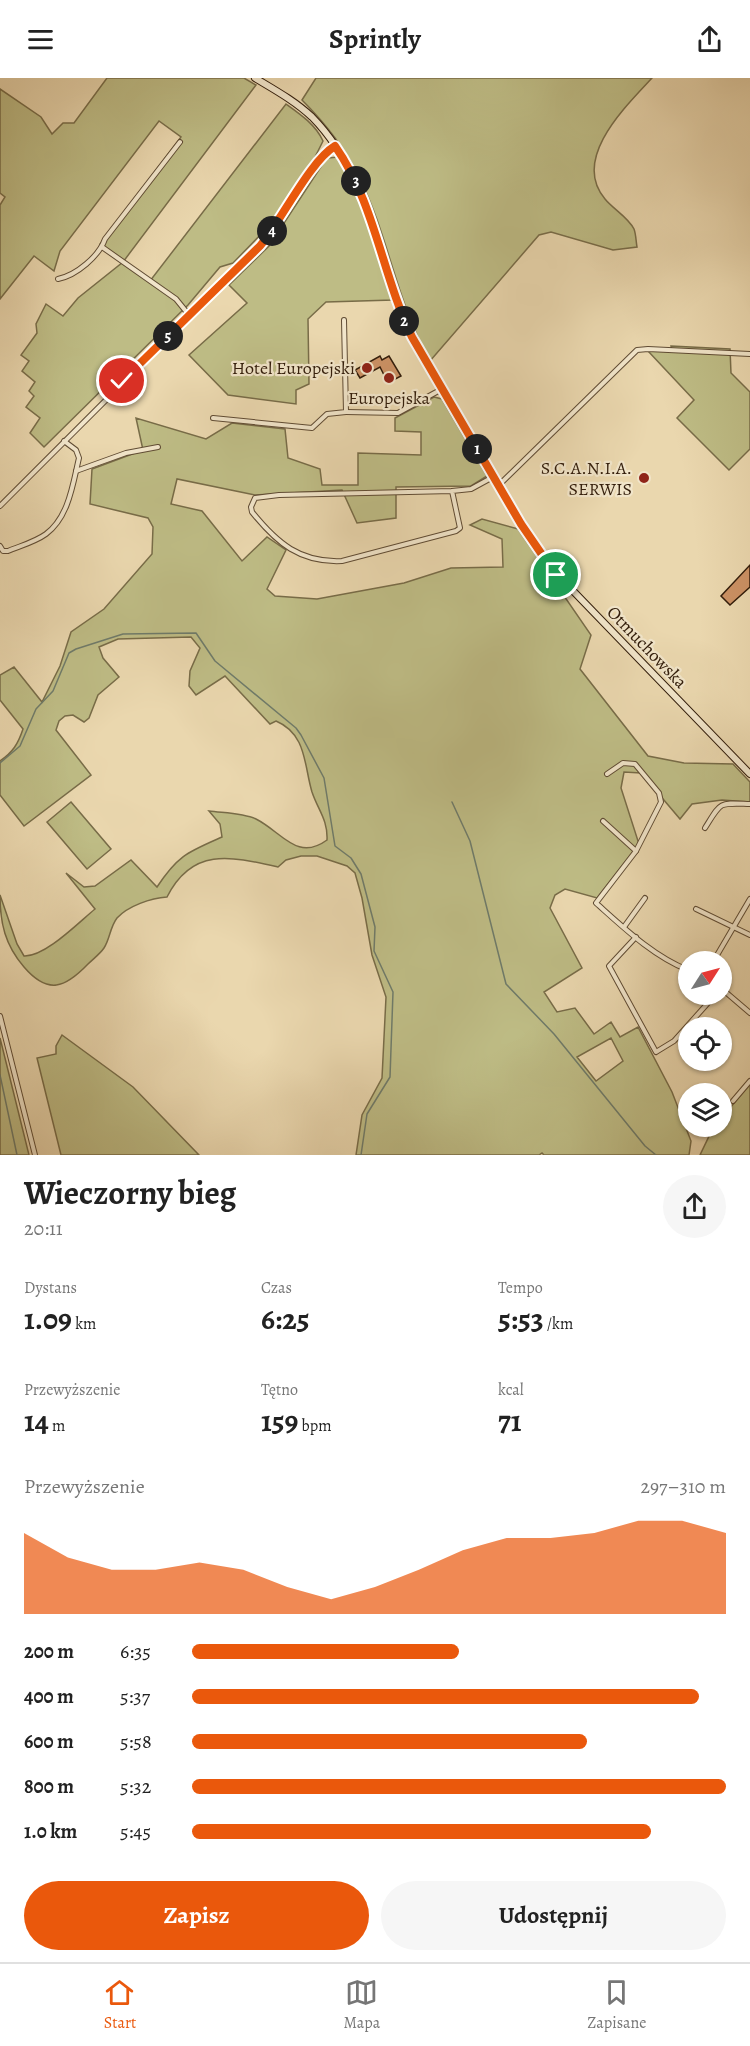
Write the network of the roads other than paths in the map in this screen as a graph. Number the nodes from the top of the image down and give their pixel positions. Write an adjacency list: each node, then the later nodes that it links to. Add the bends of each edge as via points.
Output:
1 (255, 78): 3 (main road, Otmuchowska, via 288,98)
2 (180, 142): 4 (street)
3 (335, 146): 6 (street, via 319,161 260,246); 9 (main road, Otmuchowska, via 364,199 407,328)
4 (102, 247): 5 (street, via 77,272); 6 (street, via 176,299)
5 (58, 279)
6 (189, 315): 12 (street)
7 (344, 320): 10 (street)
8 (750, 354): 16 (street, via 637,350)
9 (442, 389): 10 (street, via 398,413); 15 (main road, Otmuchowska)
10 (346, 412): 11 (street, via 327,414 312,428)
11 (213, 418)
12 (64, 441): 14 (street, via 78,453); 18 (street)
13 (158, 447): 14 (street, via 126,453)
14 (76, 471): 19 (street, via 65,509 48,532 8,551)
15 (493, 477): 16 (main road, Otmuchowska); 17 (street, via 471,489)
16 (498, 486): 21 (main road, Otmuchowska, via 556,575)
17 (452, 490): 17 (street, via 279,495 255,498 251,507 279,543 313,559 342,561 456,531 460,528)
18 (0, 506)
19 (0, 546)
20 (607, 774): 25 (street, via 623,763 635,764 659,793 660,809)
21 (750, 774)
22 (750, 804): 24 (street, via 723,803)
23 (603, 821): 25 (street)
24 (705, 828)
25 (636, 851): 29 (street, via 596,903)
26 (645, 898): 29 (street)
27 (750, 899): 30 (street)
28 (696, 909): 30 (street)
29 (624, 927): 32 (street)
30 (734, 928): 31 (street); 33 (street)
31 (750, 935)
32 (636, 937): 34 (street); 36 (street, via 609,966 656,1052 674,1041)
33 (720, 951)
34 (678, 965)
35 (732, 998): 37 (street)
36 (706, 1005)
37 (750, 1013)
38 (0, 1016): 41 (street)
39 (750, 1081): 40 (street)
40 (733, 1101)
41 (35, 1155)

